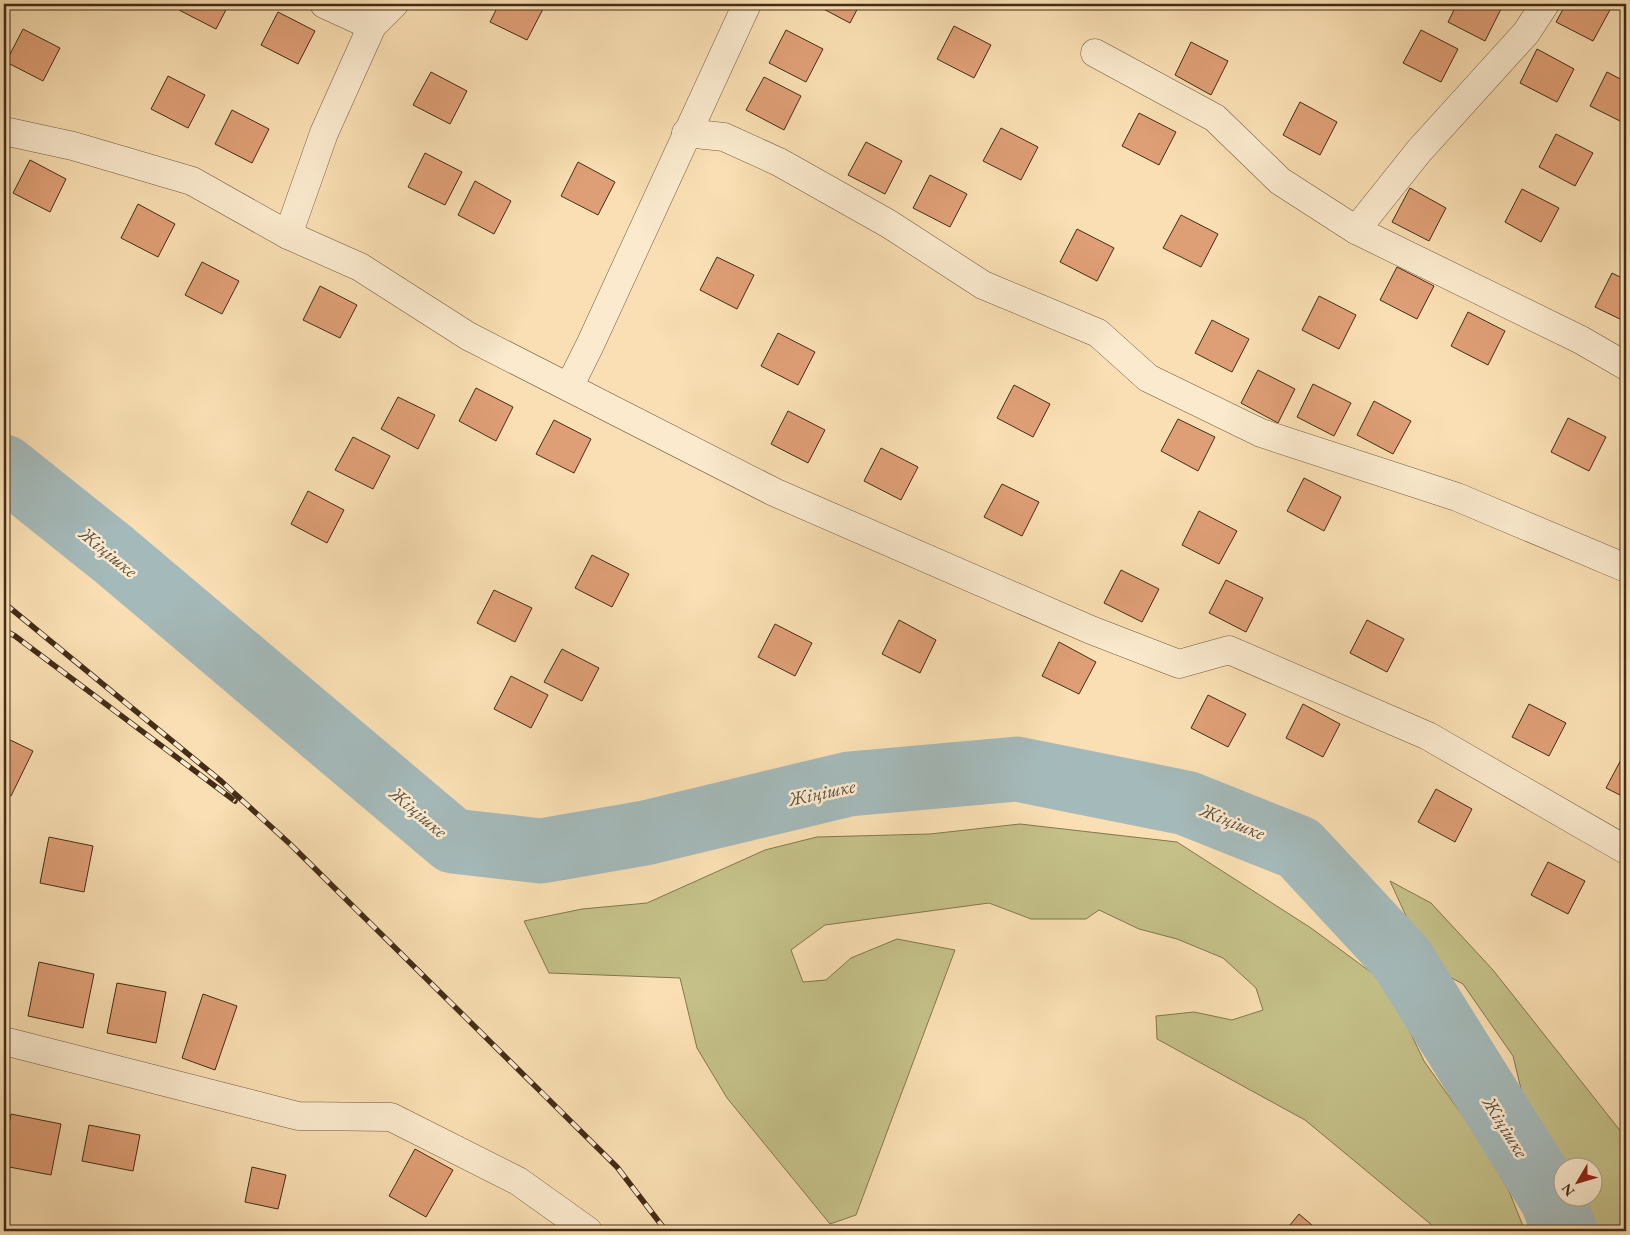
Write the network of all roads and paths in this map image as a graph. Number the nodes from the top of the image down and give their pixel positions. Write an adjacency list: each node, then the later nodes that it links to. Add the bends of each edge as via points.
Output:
1 (324, 4): 5 (lane)
2 (394, 4): 5 (lane)
3 (747, 4): 8 (lane)
4 (1545, 4): 9 (lane, via 1526,33 1418,151)
5 (372, 26): 10 (lane, via 324,133)
6 (1095, 54): 9 (lane, via 1215,118 1280,181)
7 (4, 131): 10 (lane, via 73,146 192,181)
8 (686, 133): 12 (lane); 13 (lane, via 724,138 779,162 889,224 983,284 1098,333 1148,378 1260,433 1457,497)
9 (1356, 230): 11 (lane, via 1581,340)
10 (288, 235): 12 (lane, via 360,268 468,336)
11 (1626, 366)
12 (569, 387): 14 (lane, via 774,492 1090,630 1179,664 1229,650 1428,736)
13 (1626, 568)
14 (1626, 850)
15 (4, 1041): 16 (lane, via 298,1116 391,1117 518,1181)
16 (588, 1231)

